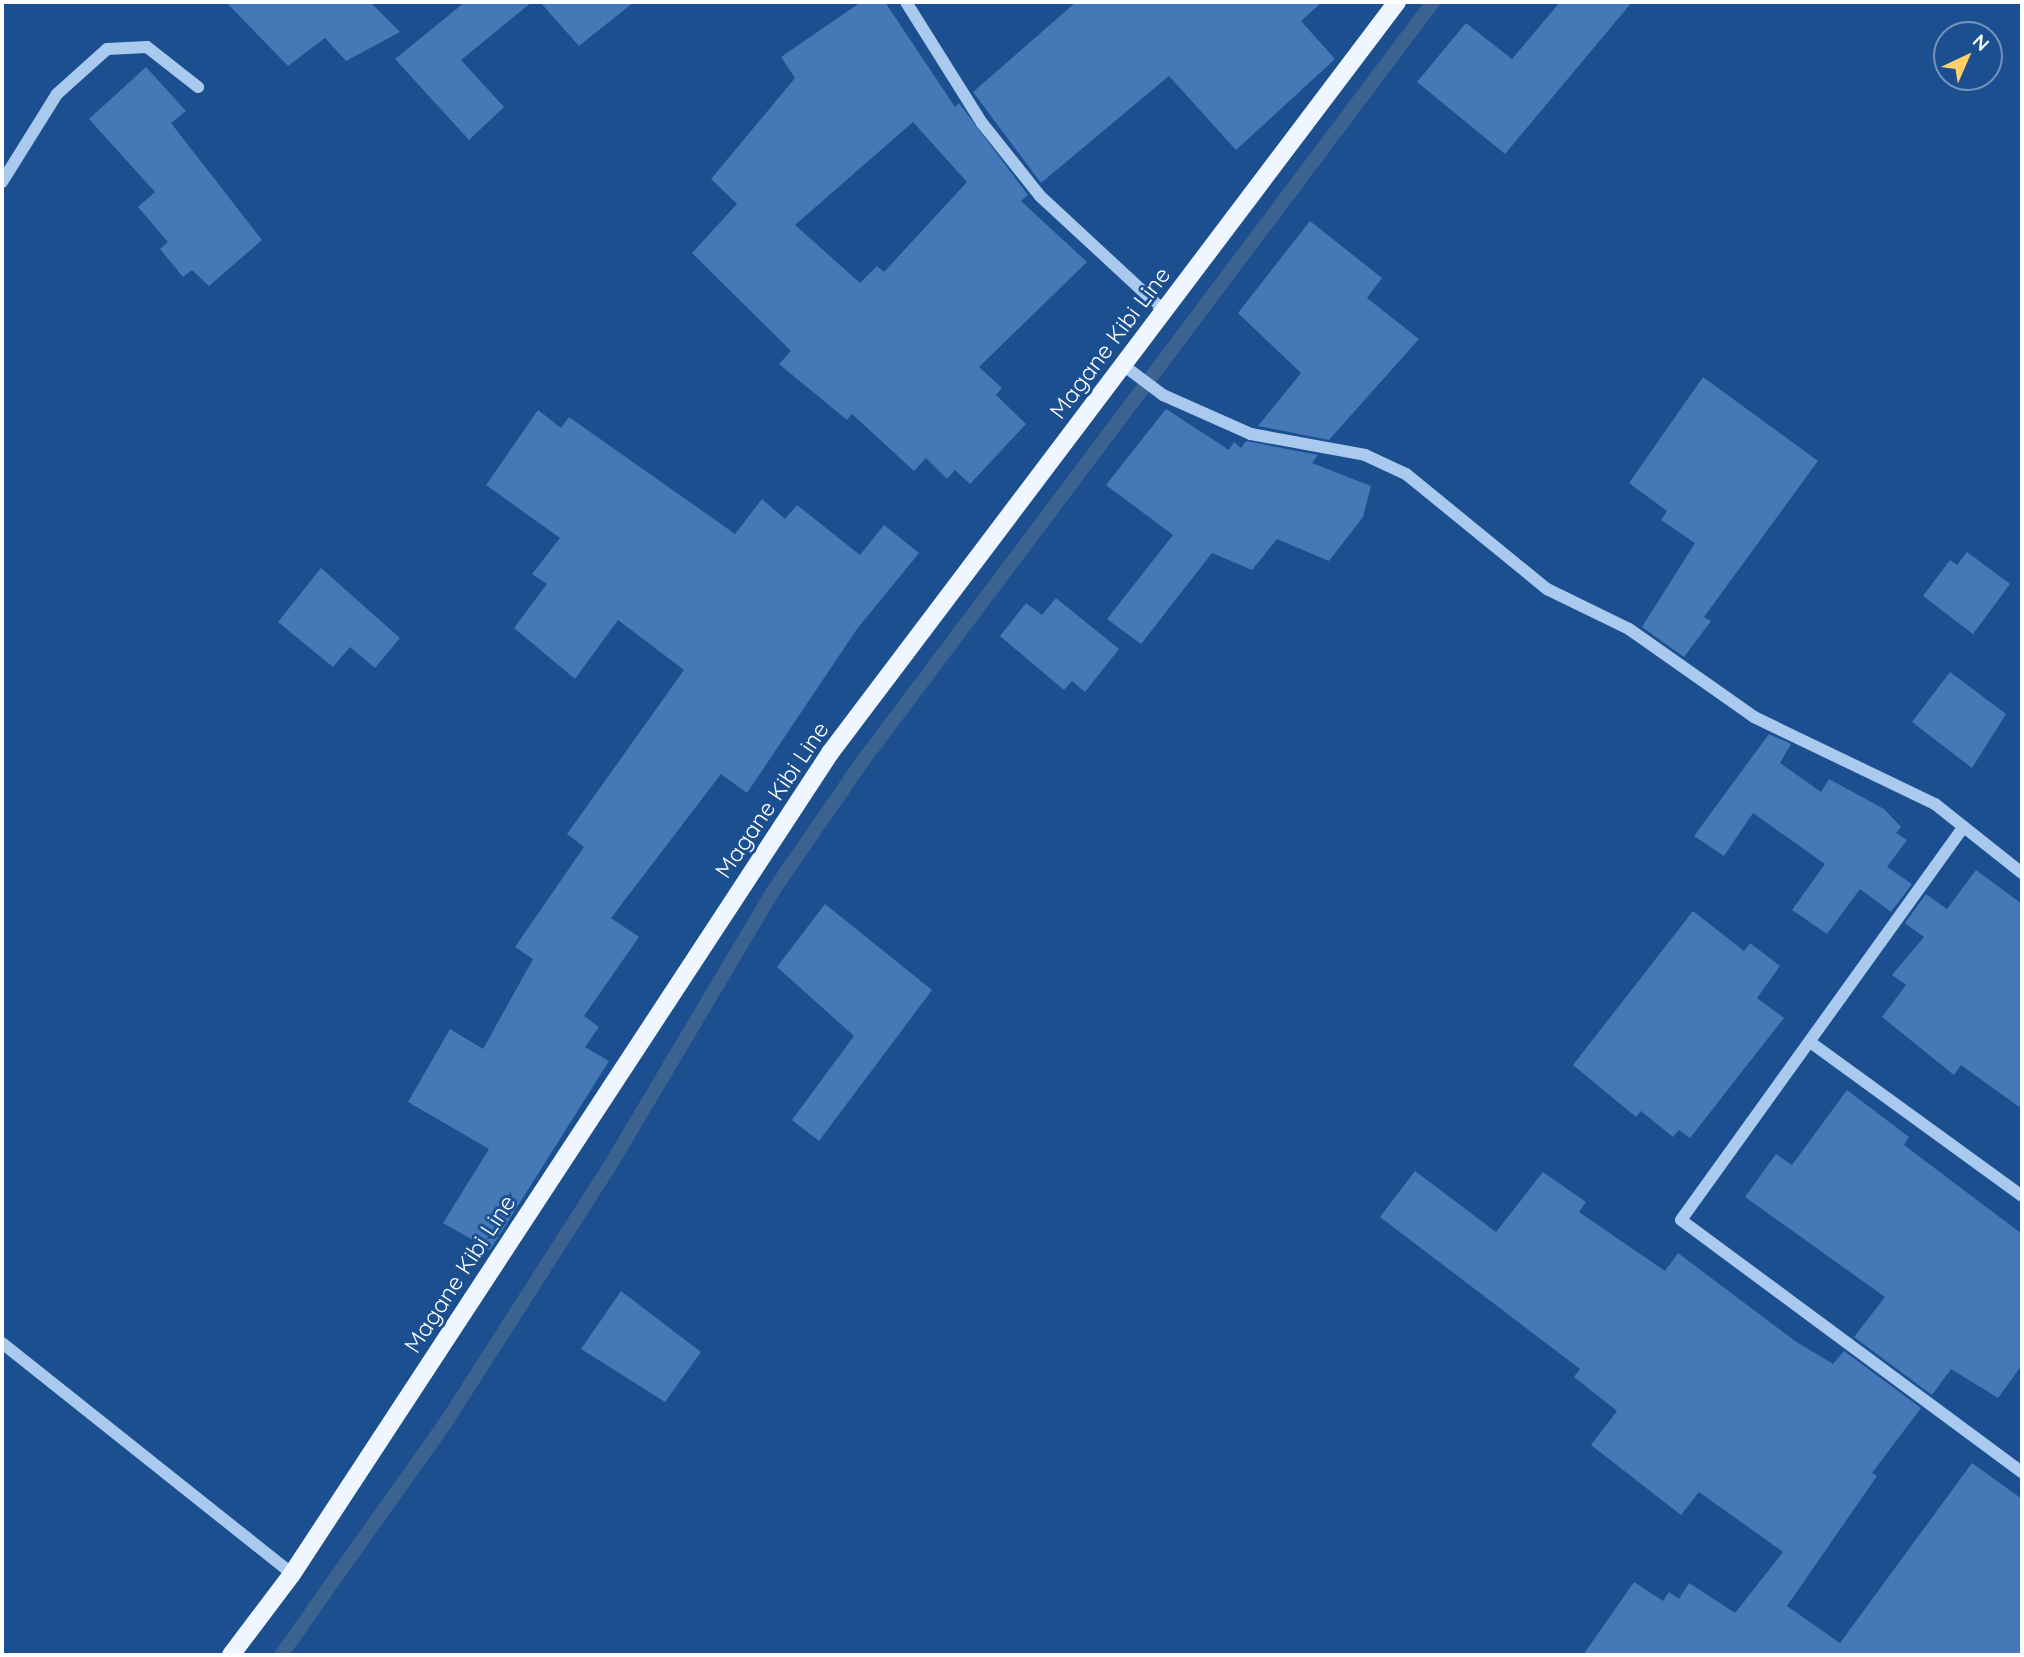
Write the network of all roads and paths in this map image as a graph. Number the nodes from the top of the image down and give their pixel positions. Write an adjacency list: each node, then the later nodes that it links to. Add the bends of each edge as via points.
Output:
1 (906, 2): 5 (street, via 982,123 1040,196)
2 (1397, 2): 5 (main road, Magane Kibi Line)
3 (198, 87): 4 (street, via 147,47 107,49 57,94)
4 (2, 182)
5 (1164, 311): 6 (main road, Magane Kibi Line)
6 (1123, 365): 7 (street, via 1163,395 1251,434 1365,455 1406,474 1547,589 1629,629 1754,718 1935,804); 13 (main road, Magane Kibi Line, via 830,753)
7 (1962, 829): 8 (street); 9 (street)
8 (2022, 873)
9 (1810, 1042): 10 (street); 12 (street, via 1681,1220)
10 (2022, 1196)
11 (2, 1343): 13 (street)
12 (2022, 1472)
13 (292, 1574): 14 (main road, Magane Kibi Line)
14 (231, 1655)

